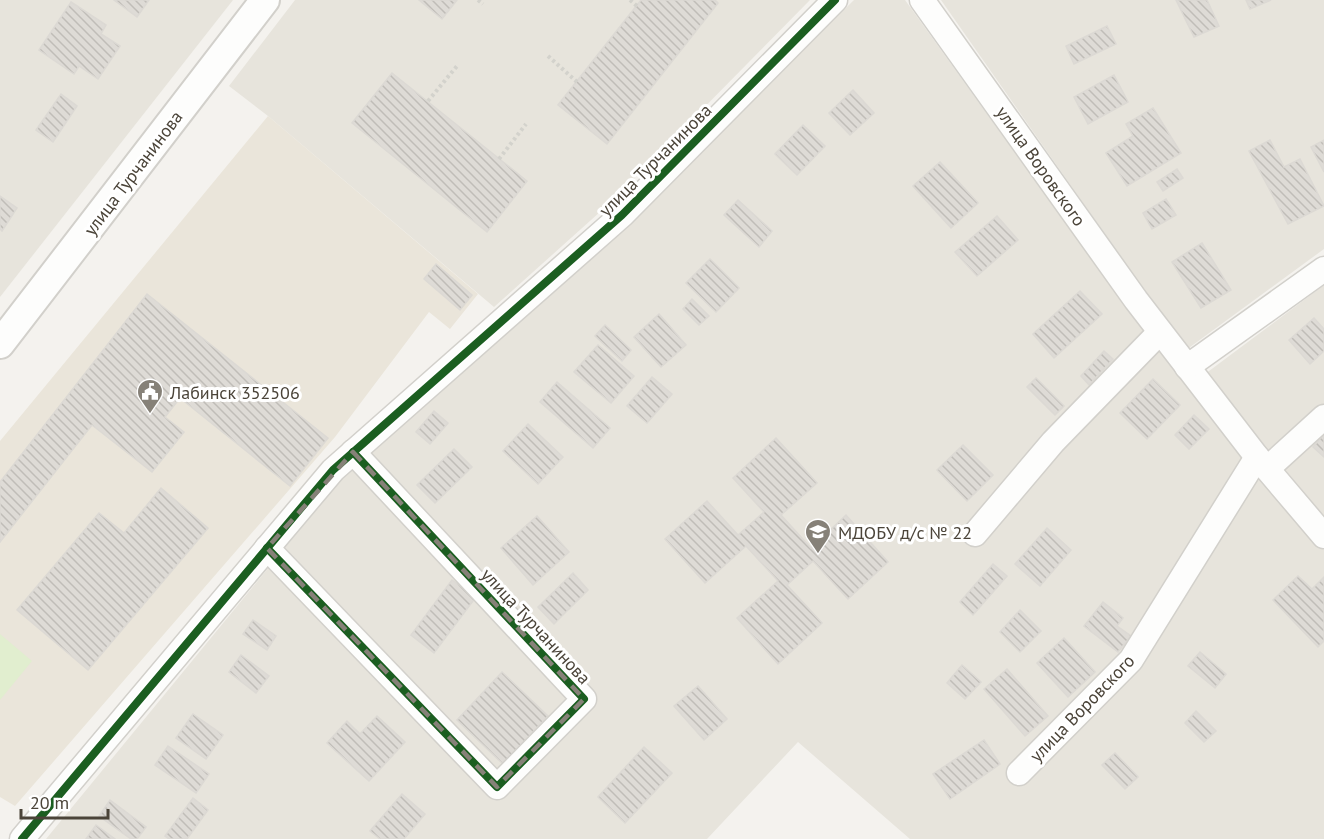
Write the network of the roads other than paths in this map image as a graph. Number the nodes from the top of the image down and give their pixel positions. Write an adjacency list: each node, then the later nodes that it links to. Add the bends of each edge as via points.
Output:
1 (265, 0): 6 (street, улица Турчанинова)
2 (835, 0): 9 (street, улица Турчанинова, via 622,215)
3 (922, 0): 5 (street, улица Воровского)
4 (1324, 268): 7 (street)
5 (1160, 332): 7 (street, улица Воровского); 11 (street, via 1053,442)
6 (0, 344)
7 (1187, 367): 10 (street, улица Воровского)
8 (1324, 417): 10 (street)
9 (353, 452): 13 (street, улица Турчанинова); 13 (street, улица Турчанинова, via 584,699 497,787)
10 (1262, 463): 12 (street, улица Воровского); 14 (street, улица Воровского, via 1131,660)
11 (975, 534)
12 (1324, 536)
13 (267, 548): 15 (street, улица Турчанинова)
14 (1019, 773)
15 (22, 839)

